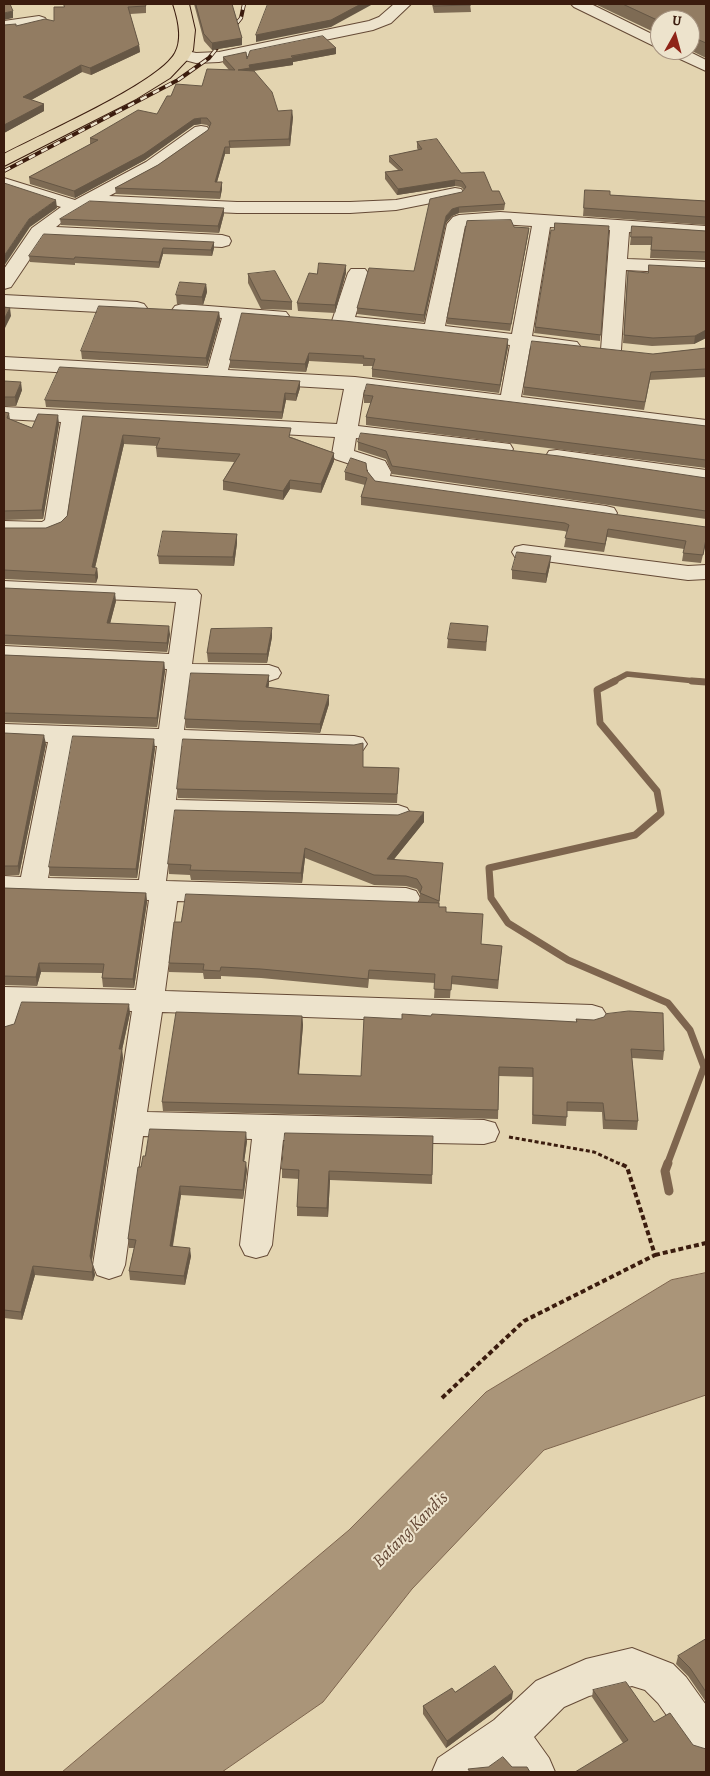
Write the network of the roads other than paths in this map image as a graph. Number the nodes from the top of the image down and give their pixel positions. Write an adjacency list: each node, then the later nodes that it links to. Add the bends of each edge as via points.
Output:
1 (164, 4): 6 (highway)
2 (181, 4): 9 (highway, via 187,36)
3 (403, 4): 9 (street, via 380,22 348,31 219,57)
4 (579, 4): 8 (street)
5 (39, 21): 7 (street)
6 (170, 22)
7 (4, 26)
8 (650, 39)
9 (183, 55): 15 (highway, via 143,87)
10 (160, 56): 14 (highway, via 138,76)
11 (693, 60): 12 (street)
12 (706, 66)
13 (201, 131): 18 (street, via 152,166)
14 (4, 148)
15 (4, 161)
16 (4, 183): 18 (street)
17 (455, 193): 18 (street, via 410,203 348,207)
18 (81, 203): 22 (street)
19 (542, 221): 20 (street); 31 (street, via 482,218 456,224); 32 (street)
20 (620, 226): 21 (street); 24 (street)
21 (706, 231)
22 (38, 232): 23 (street); 27 (street)
23 (222, 241)
24 (617, 264): 25 (street); 32 (street, via 619,351)
25 (706, 268)
26 (358, 273): 31 (street, via 335,321)
27 (4, 283)
28 (4, 301): 29 (street)
29 (233, 313): 30 (street); 34 (street)
30 (298, 318)
31 (434, 330): 32 (street)
32 (521, 340): 36 (street)
33 (4, 363): 34 (street)
34 (217, 374): 35 (street)
35 (354, 383): 36 (street); 42 (street)
36 (510, 401): 40 (street)
37 (706, 412): 40 (street)
38 (4, 413): 39 (street)
39 (73, 416): 42 (street); 45 (street, via 56,523 47,529)
40 (683, 422): 41 (street)
41 (706, 426)
42 (347, 431): 43 (street); 44 (street, via 343,454 378,466 379,478 383,482)
43 (706, 477)
44 (629, 517)
45 (4, 528)
46 (523, 552): 47 (street)
47 (706, 572)
48 (4, 588): 50 (street, via 190,594)
49 (4, 654): 50 (street)
50 (180, 667): 51 (street); 54 (street)
51 (269, 673)
52 (4, 732): 53 (street)
53 (62, 734): 54 (street); 59 (street)
54 (171, 737): 55 (street); 56 (street)
55 (354, 744)
56 (162, 809): 57 (street); 60 (street)
57 (398, 814)
58 (4, 886): 59 (street)
59 (33, 887): 60 (street)
60 (157, 891): 61 (street); 62 (street)
61 (406, 898)
62 (150, 1001): 63 (street); 64 (street); 65 (street)
63 (6, 1007)
64 (592, 1016)
65 (129, 1124): 66 (street); 69 (street)
66 (269, 1127): 67 (street); 68 (street)
67 (484, 1132)
68 (256, 1245)
69 (109, 1265)
70 (508, 1734): 71 (street, via 550,1694 586,1678 632,1667 644,1670 666,1684); 72 (street); 73 (street)
71 (706, 1737)
72 (452, 1772)
73 (535, 1772)

